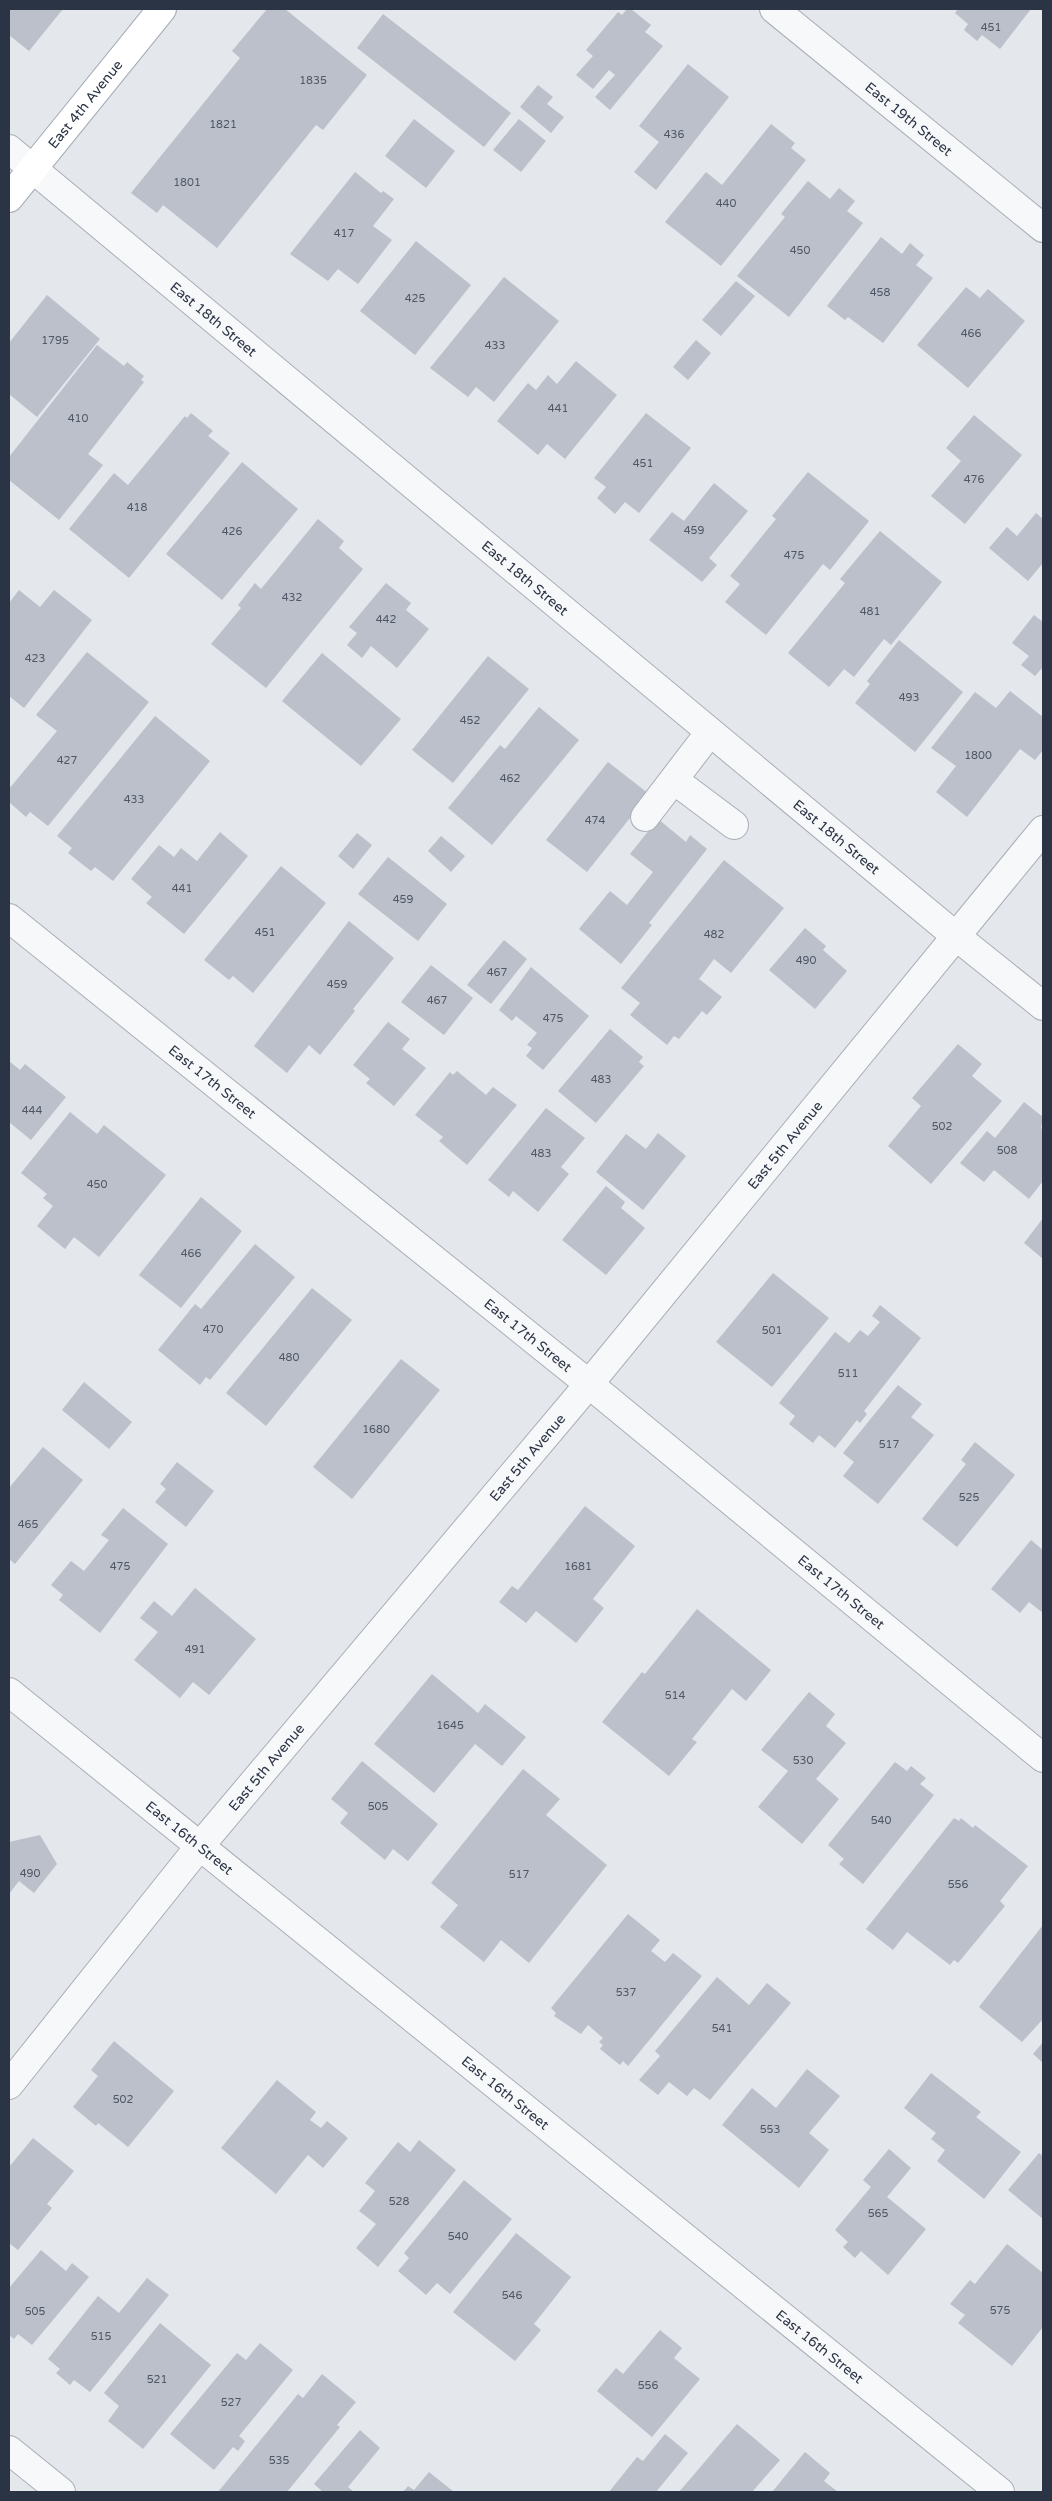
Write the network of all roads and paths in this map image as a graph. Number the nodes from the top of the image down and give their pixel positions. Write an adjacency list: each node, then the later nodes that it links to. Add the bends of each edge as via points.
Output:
1 (162, 9): 4 (main road, East 4th Avenue)
2 (774, 9): 6 (street, East 19th Street)
3 (9, 149): 4 (street, East 18th Street)
4 (32, 168): 5 (main road, East 4th Avenue); 7 (street, East 18th Street)
5 (9, 198)
6 (1043, 228)
7 (710, 732): 8 (street); 13 (street, East 18th Street)
8 (674, 780): 9 (street); 10 (street)
9 (645, 817)
10 (734, 825)
11 (1043, 830): 13 (street, East 5th Avenue)
12 (9, 918): 15 (street, East 17th Street)
13 (957, 936): 14 (street, East 18th Street); 15 (street, East 5th Avenue)
14 (1043, 1006)
15 (589, 1384): 17 (street, East 17th Street); 18 (street, East 5th Avenue)
16 (9, 1692): 18 (street, East 16th Street)
17 (1043, 1758)
18 (199, 1847): 19 (street, East 5th Avenue); 22 (street, East 16th Street)
19 (9, 2085)
20 (9, 2450): 21 (street)
21 (61, 2492)
22 (1000, 2492)

